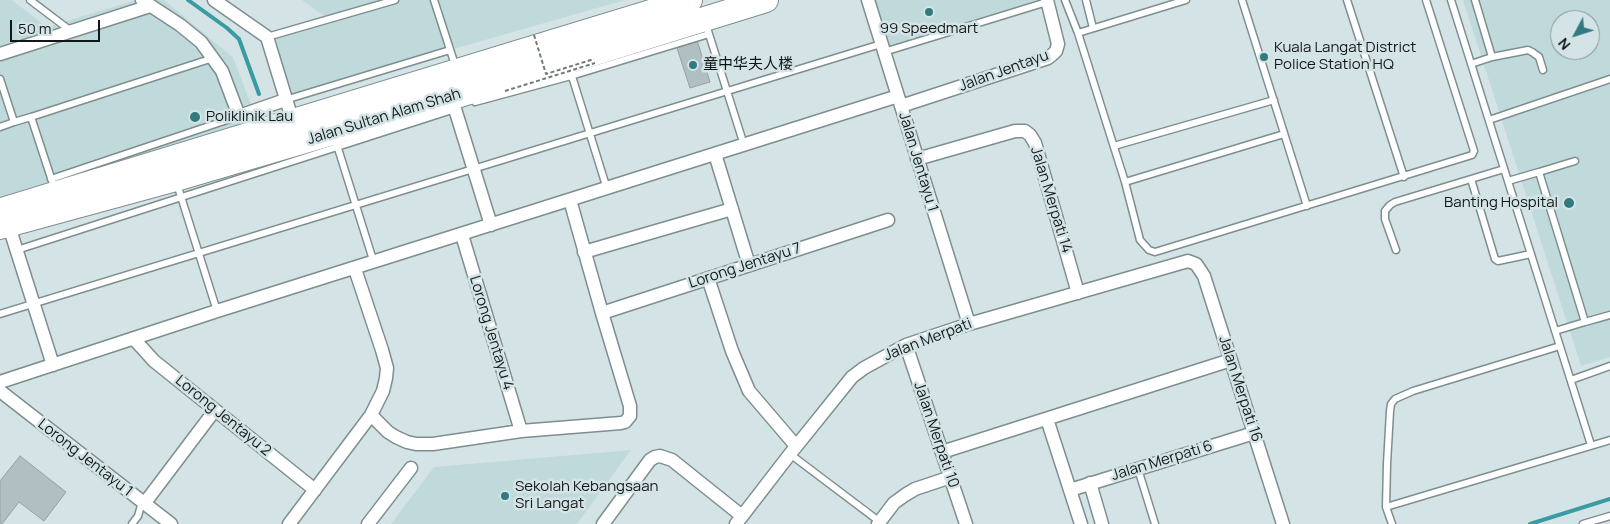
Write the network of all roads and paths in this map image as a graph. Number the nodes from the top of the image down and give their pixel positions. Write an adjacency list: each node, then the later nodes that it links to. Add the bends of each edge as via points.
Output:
1 (30, 0): 21 (lane)
2 (214, 0): 24 (street)
3 (395, 0): 24 (lane)
4 (434, 0): 31 (lane)
5 (690, 0): 29 (highway, Jalan Sultan Alam Shah)
6 (766, 0): 18 (highway, Jalan Sultan Alam Shah)
7 (868, 0): 25 (street, Jalan Jentayu 1)
8 (1065, 0): 22 (lane)
9 (1086, 0): 20 (lane)
10 (1186, 0): 20 (lane)
11 (1242, 0): 39 (lane)
12 (1347, 0): 59 (lane)
13 (1426, 0): 59 (lane, via 1474,151 1469,157)
14 (1451, 0): 33 (lane)
15 (1475, 0): 27 (lane)
16 (1047, 1): 25 (lane); 40 (street, Jalan Jentayu, via 1058,44 1048,58)
17 (146, 3): 21 (street); 28 (street, via 201,42)
18 (728, 6): 19 (highway, Jalan Sultan Alam Shah)
19 (707, 26): 29 (highway, Jalan Sultan Alam Shah); 38 (lane)
20 (1093, 28): 22 (lane)
21 (71, 31): 26 (street)
22 (1078, 33): 52 (lane)
23 (534, 34): 30 (path, bridge, via 546,74)
24 (267, 37): 42 (street)
25 (883, 48): 38 (lane); 40 (street, Jalan Jentayu 1)
26 (0, 54)
27 (1492, 57): 33 (lane); 34 (lane, via 1528,50 1538,57)
28 (213, 58): 43 (street, via 222,71); 44 (lane)
29 (566, 59): 31 (highway, Jalan Sultan Alam Shah); 41 (lane); 48 (lane); 50 (highway, Jalan Sultan Alam Shah)
30 (594, 59)
31 (453, 61): 42 (highway, Jalan Sultan Alam Shah)
32 (595, 63): 37 (path, bridge)
33 (1471, 64): 45 (lane)
34 (1543, 70)
35 (0, 79): 46 (lane)
36 (1610, 79): 45 (lane)
37 (505, 91)
38 (727, 91): 48 (lane); 51 (lane)
39 (1274, 100): 49 (lane); 52 (lane)
40 (899, 101): 51 (street); 54 (street, Jalan Jentayu 1)
41 (455, 109): 50 (lane); 56 (street)
42 (289, 111): 43 (street); 63 (highway, Jalan Sultan Alam Shah)
43 (239, 116): 63 (lane)
44 (31, 117): 46 (lane); 63 (lane)
45 (1489, 120): 57 (lane)
46 (14, 122): 47 (lane)
47 (0, 127)
48 (589, 133): 56 (lane); 65 (lane)
49 (1284, 134): 62 (lane); 68 (lane)
50 (335, 139): 64 (highway, Jalan Sultan Alam Shah); 67 (lane)
51 (744, 145): 53 (street)
52 (1114, 146): 62 (lane)
53 (715, 154): 65 (street); 69 (street)
54 (917, 159): 84 (street, Jalan Merpati 14, via 1020,130 1030,135); 91 (street, Jalan Jentayu 1)
55 (1575, 160): 58 (lane)
56 (474, 169): 67 (lane); 72 (street)
57 (1504, 169): 60 (lane); 61 (lane)
58 (1539, 172): 61 (lane); 90 (lane)
59 (1404, 177): 68 (lane)
60 (1471, 179): 75 (lane, via 1390,205 1384,214); 78 (lane, via 1495,259)
61 (1508, 181): 78 (lane)
62 (1125, 182): 68 (lane, via 1140,240 1155,252)
63 (54, 186): 70 (highway, Jalan Sultan Alam Shah)
64 (178, 188): 70 (highway, Jalan Sultan Alam Shah); 74 (lane); 77 (lane)
65 (607, 188): 66 (street)
66 (570, 200): 72 (street); 76 (street)
67 (356, 205): 77 (lane); 80 (lane)
68 (1307, 206)
69 (732, 210): 76 (street); 81 (street)
70 (3, 218): 74 (street)
71 (888, 220): 81 (street, Lorong Jentayu 7)
72 (491, 225): 73 (street)
73 (462, 235): 80 (street); 105 (street, Lorong Jentayu 4)
74 (16, 250): 85 (street)
75 (1396, 250)
76 (584, 252): 87 (street)
77 (199, 253): 85 (lane); 86 (lane)
78 (1531, 254): 92 (lane)
79 (1188, 261): 84 (street, Jalan Merpati); 96 (street, Jalan Merpati 16, via 1196,264 1204,276)
80 (374, 263): 82 (street)
81 (749, 265): 83 (street, Lorong Jentayu 7)
82 (355, 269): 86 (street); 103 (street, via 386,368 383,391)
83 (708, 278): 87 (street, Lorong Jentayu 7); 109 (street, via 749,391)
84 (1078, 293): 91 (street, Jalan Merpati)
85 (33, 304): 88 (lane); 97 (street)
86 (217, 312): 93 (street)
87 (602, 313): 105 (street, via 630,406 630,416 621,423)
88 (0, 314)
89 (1610, 315): 90 (lane)
90 (1585, 322): 92 (lane)
91 (969, 324): 94 (street, Jalan Merpati)
92 (1555, 330): 95 (lane)
93 (134, 339): 97 (street); 102 (street, Lorong Jentayu 2, via 154,361)
94 (906, 346): 109 (street, Jalan Merpati, via 852,377); 110 (street, Jalan Merpati 10)
95 (1560, 346): 99 (lane); 118 (lane, via 1395,399 1391,404)
96 (1231, 360): 104 (street); 106 (street, Jalan Merpati 16)
97 (53, 365): 100 (street)
98 (1610, 366): 99 (lane)
99 (1571, 380): 108 (lane)
100 (0, 382)
101 (0, 391): 117 (street, Lorong Jentayu 1)
102 (215, 410): 115 (street, Lorong Jentayu 2); 117 (street)
103 (371, 415): 105 (street, via 388,432 416,444); 115 (street)
104 (1047, 419): 110 (street); 116 (street)
105 (521, 431)
106 (1254, 432): 112 (street, Jalan Merpati 6); 131 (street, Jalan Merpati 16)
107 (1610, 440): 108 (lane)
108 (1592, 445): 118 (lane)
109 (793, 450): 120 (street, Jalan Merpati); 121 (lane)
110 (942, 452): 113 (street, Jalan Merpati 10)
111 (411, 468): 125 (street)
112 (1138, 468): 114 (street, Jalan Merpati 6); 130 (lane)
113 (950, 477): 121 (street, via 905,495); 127 (street, Jalan Merpati 10)
114 (1090, 484): 116 (street, Jalan Merpati 6); 129 (street)
115 (315, 490): 124 (street)
116 (1070, 490): 128 (street)
117 (143, 503): 122 (lane); 123 (street, Lorong Jentayu 1)
118 (1386, 507): 132 (lane)
119 (1610, 516): 133 (lane)
120 (739, 520): 126 (street, via 672,460 660,456 650,460)
121 (879, 523)
122 (132, 524)
123 (171, 524)
124 (288, 524)
125 (368, 524)
126 (603, 524)
127 (966, 524)
128 (1081, 524)
129 (1102, 524)
130 (1155, 524)
131 (1283, 524)
132 (1392, 524)
133 (1583, 524)

